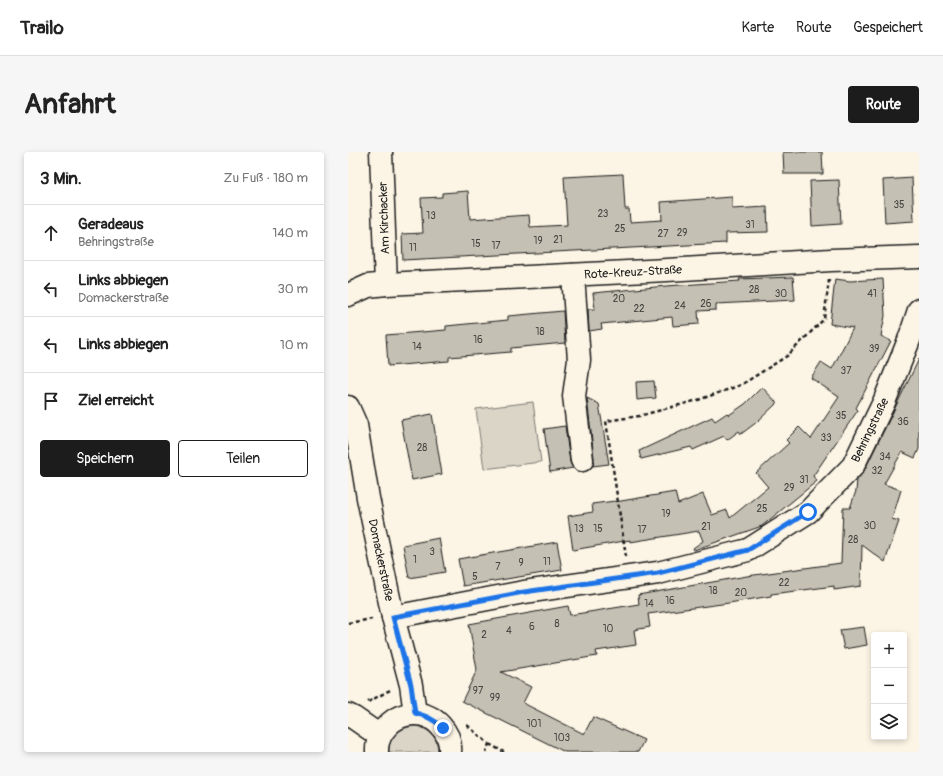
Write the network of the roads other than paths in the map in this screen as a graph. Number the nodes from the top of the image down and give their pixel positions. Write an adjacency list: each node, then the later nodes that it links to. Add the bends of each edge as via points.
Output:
1 (381, 152): 4 (street, Am Kirchacker)
2 (919, 257): 3 (street, Rote-Kreuz-Straße)
3 (573, 275): 4 (street, Rote-Kreuz-Straße); 8 (street, via 579,360 574,396)
4 (386, 284): 5 (street, Rote-Kreuz-Straße, via 368,286)
5 (348, 295)
6 (919, 310): 9 (street, Behringstraße, via 884,402 853,466 808,512 748,550 658,573 524,592)
7 (348, 407): 9 (street, Domackerstraße, via 356,425 368,498)
8 (582, 460)
9 (393, 617): 10 (street, Domackerstraße, via 411,685)
10 (415, 713): 12 (street, via 394,720 386,727); 13 (street, via 435,720 443,728 448,737)
11 (348, 714): 12 (street)
12 (379, 744)
13 (450, 752)

